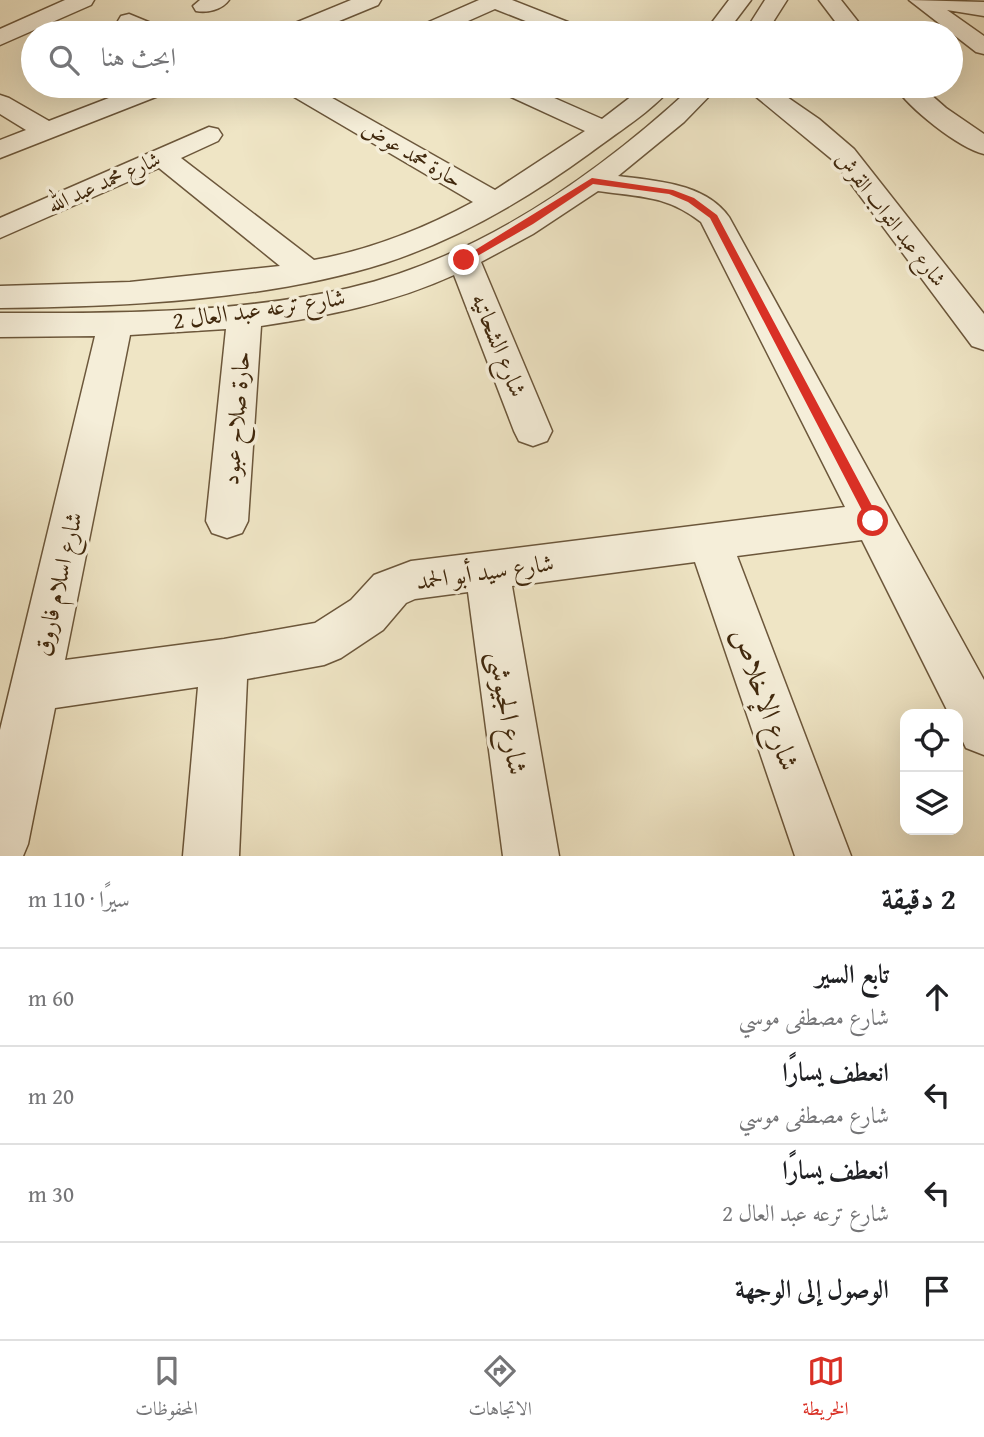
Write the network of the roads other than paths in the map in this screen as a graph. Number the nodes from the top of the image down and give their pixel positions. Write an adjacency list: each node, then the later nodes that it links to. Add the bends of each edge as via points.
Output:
1 (83, 0): 10 (street)
2 (370, 0): 11 (street)
3 (740, 0): 14 (street)
4 (776, 0): 15 (street)
5 (830, 0): 16 (street)
6 (919, 0): 17 (street)
7 (926, 0): 9 (street)
8 (496, 1): 12 (street); 13 (street)
9 (984, 9)
10 (37, 21)
11 (320, 21)
12 (450, 21)
13 (545, 21)
14 (724, 21)
15 (763, 21)
16 (847, 21)
17 (948, 21)
18 (21, 28): 20 (street)
19 (963, 32): 21 (street)
20 (0, 38)
21 (984, 47)
22 (128, 98): 31 (street)
23 (314, 98): 37 (street, حارة محمد عوض)
24 (534, 98): 30 (street)
25 (645, 98): 30 (street, شارع ترعه عبد العال 2)
26 (695, 98): 36 (street, شارع ترعه عبد العال 2)
27 (772, 98): 45 (street, شارع عبد التواب القرش, via 844,155)
28 (920, 98): 33 (street)
29 (0, 103): 31 (street)
30 (605, 130): 37 (street, شارع ترعه عبد العال 2)
31 (46, 131): 34 (street)
32 (209, 135): 35 (street, شارع محمد عبد الله)
33 (982, 142)
34 (0, 150)
35 (162, 156): 38 (street, شارع محمد عبد الله); 40 (street)
36 (592, 181): 39 (street, شارع ترعه عبد العال 2); 47 (street, via 670,192 714,217)
37 (494, 202): 40 (street, شارع ترعه عبد العال 2, via 389,252)
38 (0, 229)
39 (464, 260): 42 (street, شارع ترعه عبد العال 2, via 396,286 311,306); 46 (street, شارع الشحاتيه)
40 (308, 272): 41 (street, شارع ترعه عبد العال 2, via 191,289)
41 (0, 296)
42 (245, 315): 43 (street, شارع ترعه عبد العال 2); 48 (street, حارة صلاح عبود)
43 (115, 324): 44 (street, شارع ترعه عبد العال 2); 52 (street, شارع اسلام فاروق)
44 (0, 325)
45 (984, 338)
46 (533, 431)
47 (873, 521): 49 (street, شارع سيد أبو الحمد); 53 (street)
48 (227, 522)
49 (710, 542): 50 (street, شارع سيد أبو الحمد); 57 (street, شارع الإخلاص)
50 (487, 570): 51 (street, شارع سيد أبو الحمد, via 411,580 390,589 367,615 324,643); 56 (street, شارع الجيوشى)
51 (224, 661): 52 (street, شارع سيد أبو الحمد); 55 (street)
52 (35, 687): 54 (street, شارع اسلام فاروق)
53 (984, 730)
54 (0, 844)
55 (211, 856)
56 (531, 856)
57 (823, 856)

